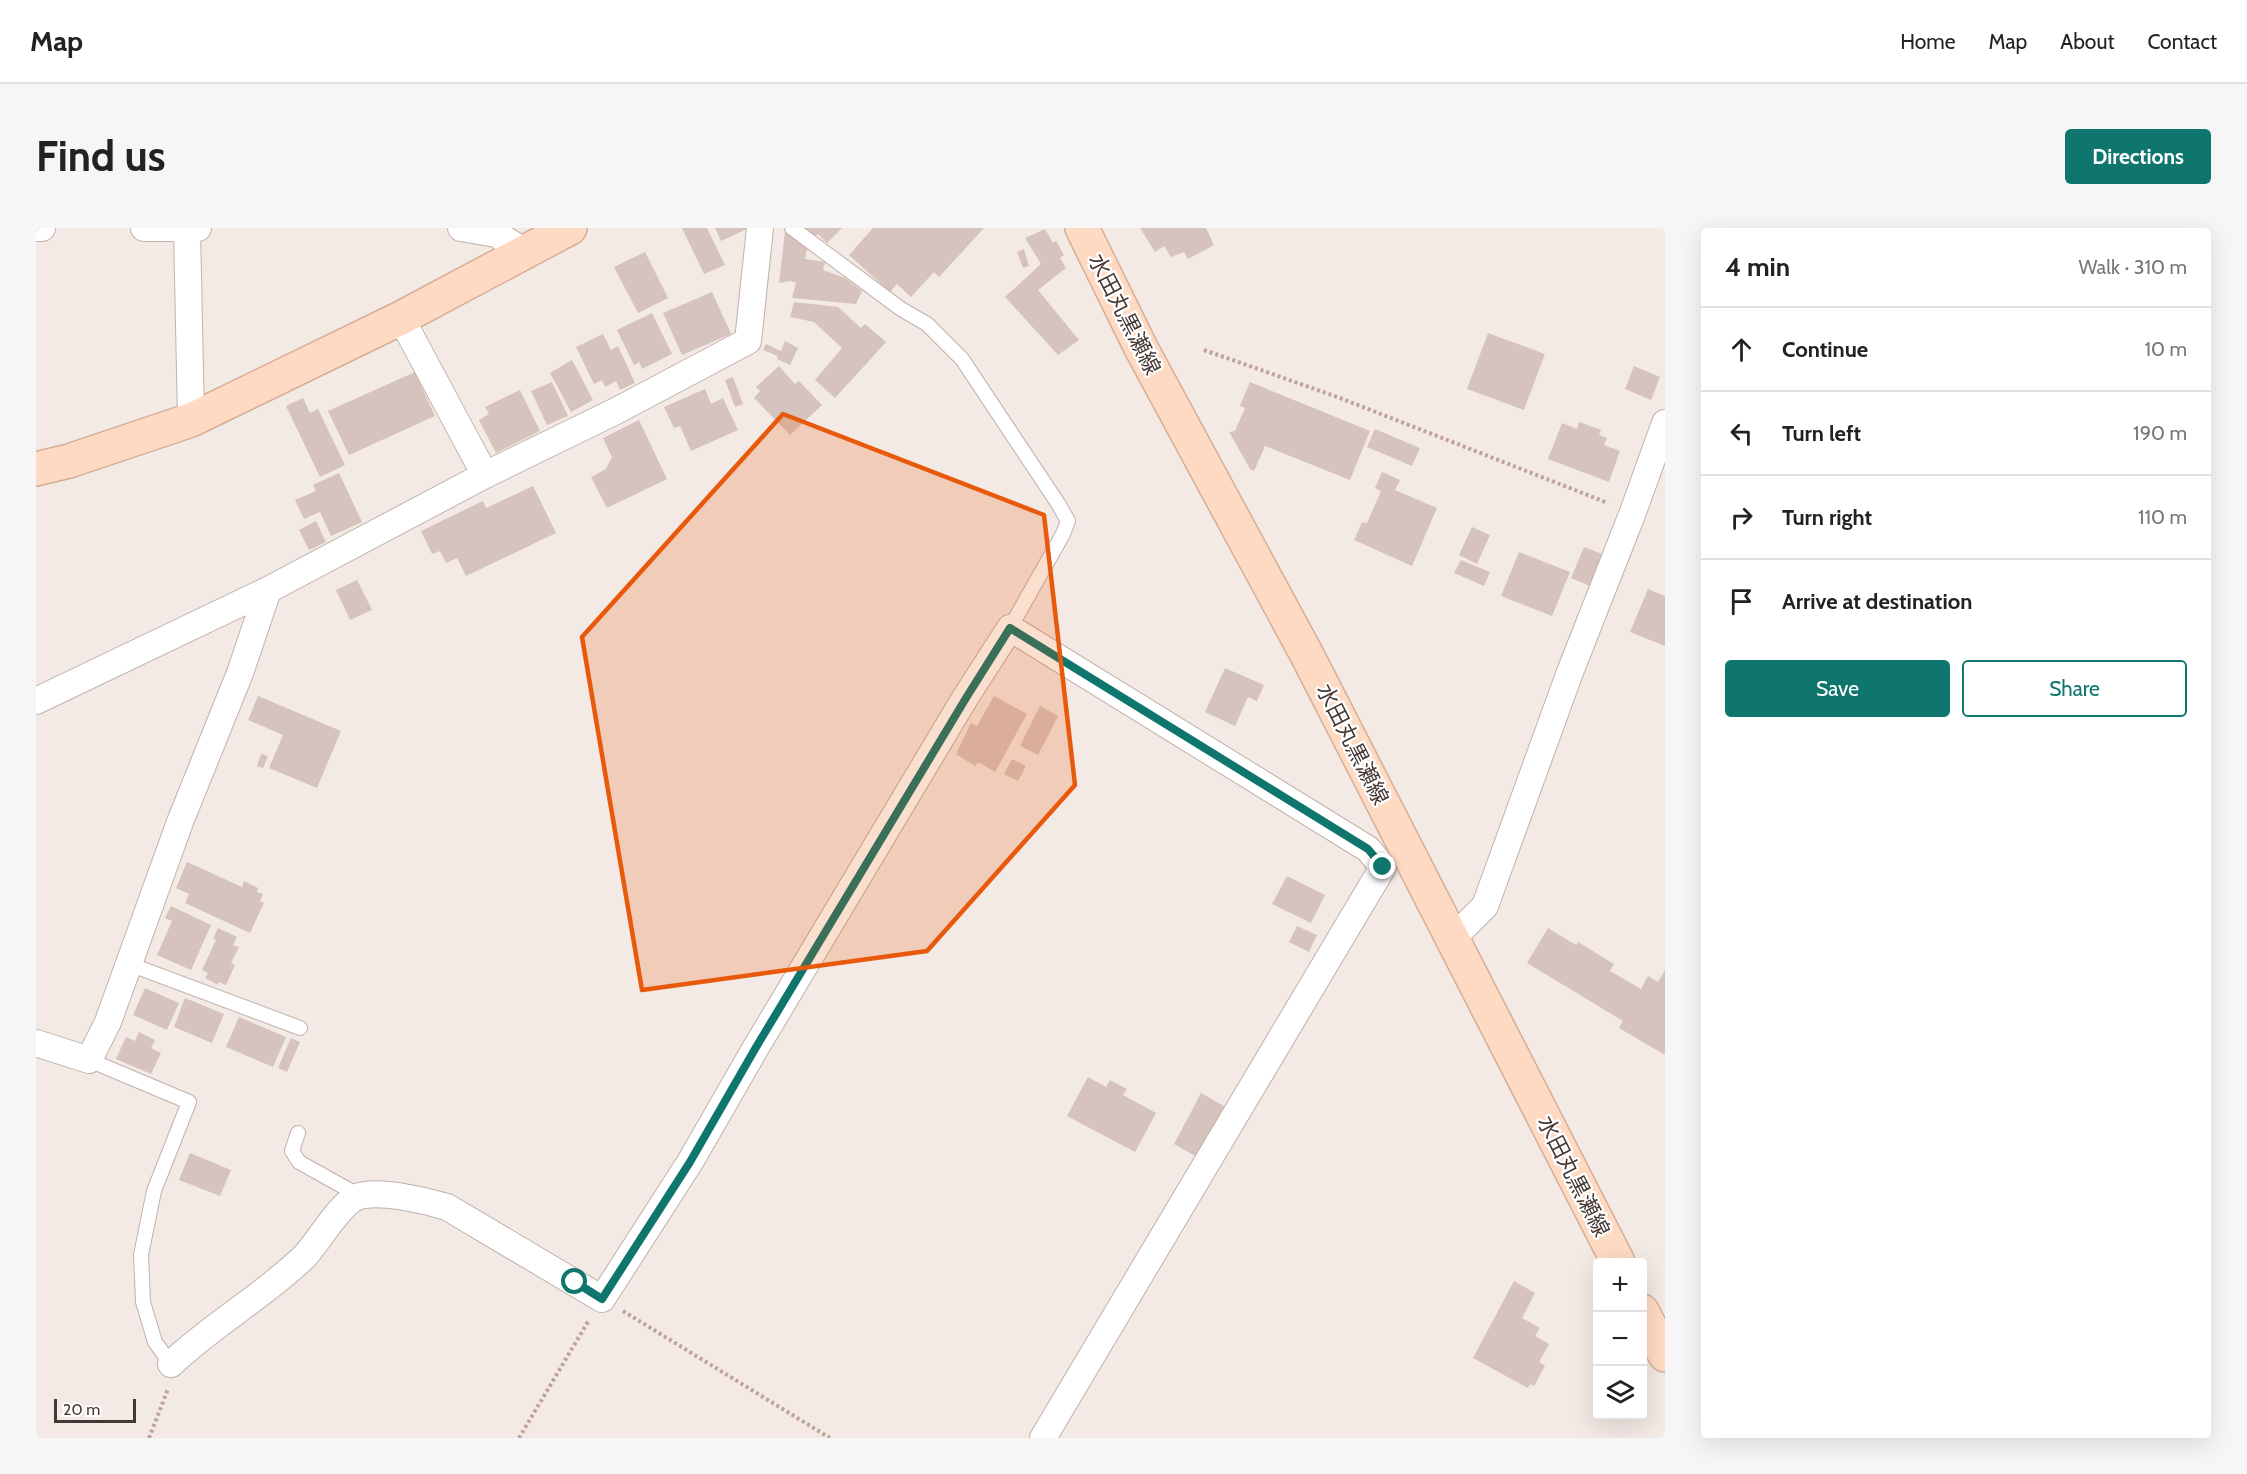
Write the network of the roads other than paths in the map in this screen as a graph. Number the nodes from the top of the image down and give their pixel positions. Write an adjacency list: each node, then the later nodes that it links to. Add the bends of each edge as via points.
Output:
1 (36, 228): 2 (street)
2 (42, 228)
3 (144, 228): 4 (street)
4 (187, 228): 5 (street); 13 (street)
5 (198, 228)
6 (461, 228): 11 (street, via 496,234)
7 (570, 228): 11 (main road)
8 (760, 228): 16 (street, via 748,340)
9 (792, 228): 18 (lane, via 927,324 962,359 1064,513 1068,522 1063,534)
10 (1082, 228): 20 (main road, 水田丸黒瀬線, via 1141,348 1307,655)
11 (524, 251): 12 (main road)
12 (401, 318): 13 (main road); 16 (street)
13 (190, 420): 15 (main road, via 69,462)
14 (1665, 423): 21 (street, via 1485,906)
15 (36, 469)
16 (485, 475): 17 (street)
17 (268, 590): 19 (street); 22 (street)
18 (1010, 628): 20 (street, via 1368,849); 27 (street, via 690,1162 602,1299 447,1207 421,1199)
19 (36, 700)
20 (1396, 861): 21 (main road, 水田丸黒瀬線); 32 (street)
21 (1453, 938): 28 (main road, 水田丸黒瀬線)
22 (129, 964): 23 (lane); 25 (street)
23 (300, 1028)
24 (36, 1043): 25 (street)
25 (89, 1060): 31 (lane, via 189,1102 154,1191 141,1255 143,1302 155,1342)
26 (298, 1133): 27 (lane, via 292,1151 299,1162)
27 (357, 1197): 31 (street, via 336,1214 304,1256)
28 (1615, 1258)
29 (1643, 1312): 30 (main road)
30 (1665, 1355)
31 (171, 1364)
32 (1043, 1438)

